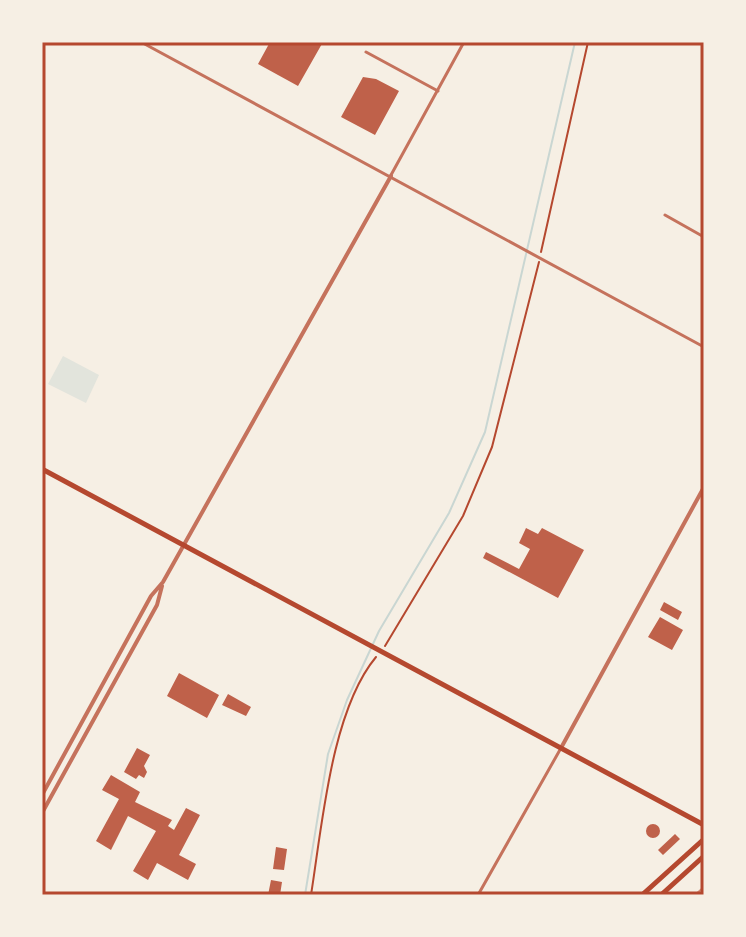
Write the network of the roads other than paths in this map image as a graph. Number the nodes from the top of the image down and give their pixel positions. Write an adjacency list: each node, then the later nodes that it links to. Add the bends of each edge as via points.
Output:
1 (141, 42): 5 (street)
2 (464, 42): 4 (street)
3 (366, 52): 4 (street)
4 (438, 91): 5 (street)
5 (391, 176): 8 (street); 11 (street)
6 (665, 215): 7 (street)
7 (704, 237)
8 (704, 347)
9 (42, 469): 11 (main road)
10 (704, 487): 13 (street)
11 (184, 544): 12 (street); 13 (main road)
12 (163, 582): 14 (street); 15 (street, via 157,605)
13 (561, 748): 16 (main road); 19 (street)
14 (42, 795)
15 (42, 813)
16 (704, 825)
17 (704, 839): 20 (main road)
18 (704, 856): 21 (main road)
19 (478, 895)
20 (642, 895)
21 (661, 895)

